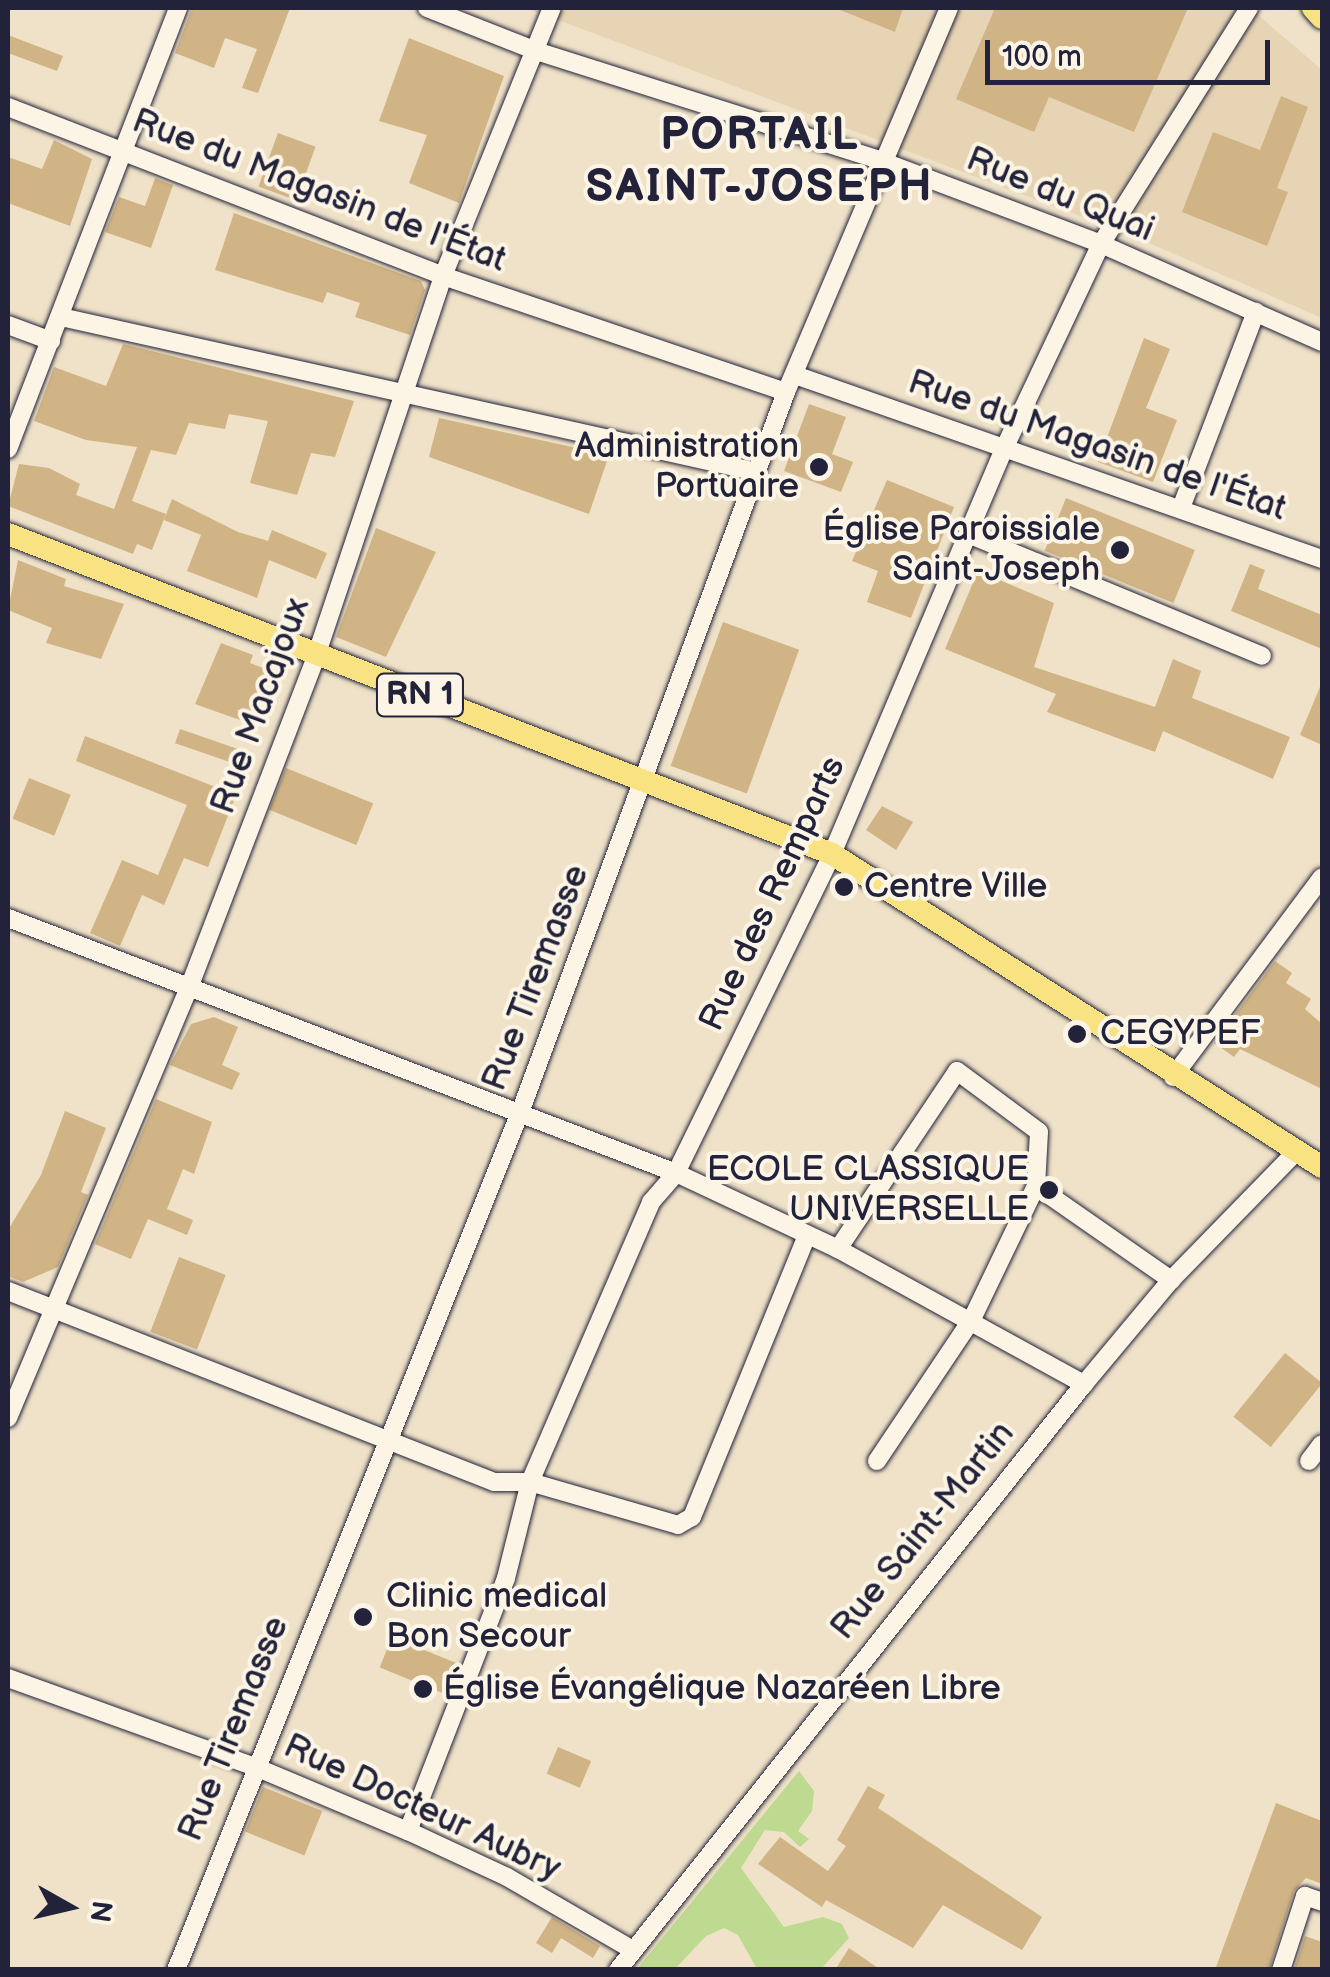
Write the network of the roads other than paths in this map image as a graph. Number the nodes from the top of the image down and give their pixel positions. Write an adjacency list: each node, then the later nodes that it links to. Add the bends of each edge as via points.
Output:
1 (178, 8): 10 (street)
2 (428, 8): 8 (street, Rue du Quai)
3 (552, 8): 8 (street, Rue Macajoux)
4 (949, 8): 11 (street, Rue Tiremasse)
5 (1249, 8): 12 (street, Rue des Remparts)
6 (1313, 8): 7 (main road)
7 (1322, 18)
8 (536, 50): 11 (street, Rue du Quai); 13 (street, Rue Macajoux)
9 (8, 107): 10 (street, Rue du Magasin de l'État)
10 (118, 149): 13 (street, Rue du Magasin de l'État); 15 (street)
11 (880, 160): 12 (street, Rue du Quai); 19 (street, Rue Tiremasse)
12 (1101, 244): 14 (street, Rue du Quai); 22 (street, Rue des Remparts)
13 (443, 276): 19 (street, Rue du Magasin de l'État); 20 (street, Rue Macajoux)
14 (1256, 312): 18 (street, Rue du Quai); 24 (street)
15 (62, 317): 17 (street); 20 (street)
16 (8, 325): 17 (street)
17 (51, 342): 21 (street)
18 (1322, 342)
19 (790, 384): 22 (street, Rue du Magasin de l'État); 23 (street, Rue Tiremasse)
20 (404, 394): 23 (street); 28 (street, Rue Macajoux)
21 (8, 449)
22 (1003, 451): 24 (street, Rue du Magasin de l'État); 26 (street, Rue des Remparts)
23 (758, 472): 30 (street, Rue Tiremasse)
24 (1181, 508): 27 (street, Rue du Magasin de l'État)
25 (8, 534): 28 (main road, RN 1)
26 (968, 534): 29 (street); 31 (street, Rue des Remparts)
27 (1322, 558)
28 (316, 656): 30 (main road, RN 1); 34 (street, Rue Macajoux)
29 (1262, 656)
30 (647, 780): 31 (main road, RN 1); 36 (street, Rue Tiremasse)
31 (832, 854): 35 (main road, RN 1); 39 (street, Rue des Remparts)
32 (1322, 877): 35 (street)
33 (8, 918): 34 (street)
34 (190, 984): 36 (street); 45 (street, Rue Macajoux)
35 (1173, 1076): 37 (main road, RN 1)
36 (521, 1110): 39 (street); 49 (street, Rue Tiremasse)
37 (1298, 1150): 38 (main road, RN 1); 43 (street, Rue Saint-Martin)
38 (1322, 1167)
39 (676, 1172): 41 (street); 53 (street, Rue des Remparts, via 651,1202)
40 (1036, 1186): 42 (street, via 1039,1132 964,1072 950,1075); 43 (street); 46 (street)
41 (807, 1235): 42 (street); 53 (street, via 692,1517 662,1526)
42 (838, 1249): 46 (street)
43 (1172, 1280): 47 (street, Rue Saint-Martin)
44 (8, 1291): 45 (street)
45 (53, 1308): 48 (street, Rue Macajoux); 49 (street)
46 (972, 1319): 47 (street); 51 (street)
47 (1084, 1384): 58 (street, Rue Saint-Martin)
48 (8, 1418)
49 (385, 1439): 53 (street, via 494,1482); 55 (street, Rue Tiremasse)
50 (1322, 1444): 52 (street)
51 (878, 1461)
52 (1309, 1461)
53 (530, 1482): 56 (street, Rue des Remparts, via 506,1578)
54 (8, 1678): 55 (street, Rue Docteur Aubry)
55 (254, 1766): 56 (street, Rue Docteur Aubry); 59 (street, Rue Tiremasse)
56 (408, 1832): 58 (street, Rue Docteur Aubry, via 508,1877)
57 (1322, 1902): 61 (street, via 1306,1896)
58 (633, 1950): 60 (street, Rue Saint-Martin)
59 (176, 1970)
60 (618, 1970)
61 (1281, 1970)

